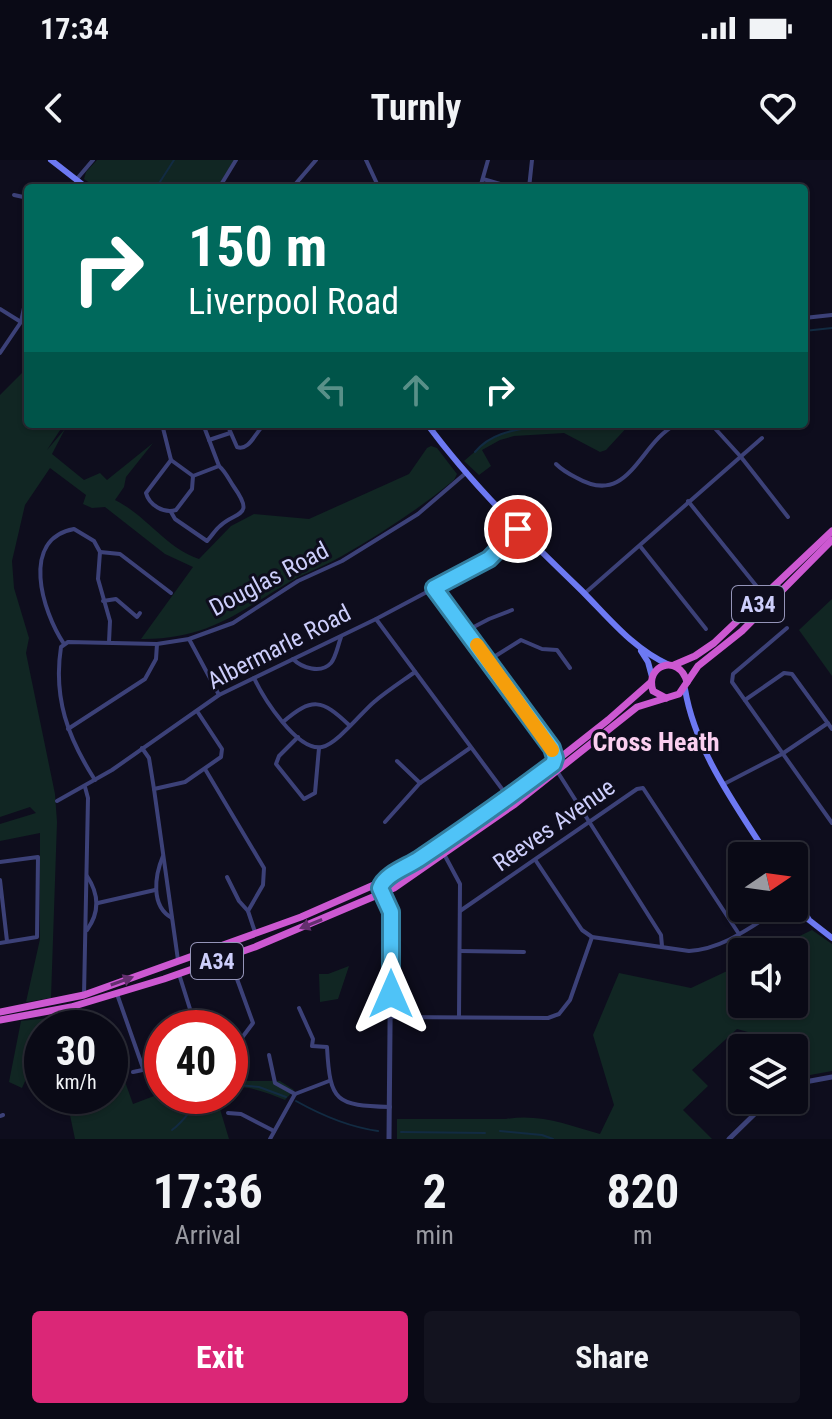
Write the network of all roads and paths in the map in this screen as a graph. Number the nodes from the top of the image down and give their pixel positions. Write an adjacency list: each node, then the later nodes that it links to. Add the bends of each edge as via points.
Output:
1 (51, 160): 9 (main road)
2 (93, 160): 9 (street)
3 (236, 160): 11 (street)
4 (316, 160): 12 (street)
5 (366, 160): 13 (street)
6 (488, 160): 8 (street)
7 (532, 160): 16 (street)
8 (483, 179): 14 (street); 15 (street)
9 (76, 180): 10 (main road)
10 (82, 184)
11 (221, 184)
12 (295, 184)
13 (377, 184)
14 (481, 184)
15 (500, 184)
16 (529, 184)
17 (14, 195): 18 (street)
18 (24, 197)
19 (24, 308): 23 (street)
20 (0, 309): 23 (street)
21 (832, 315): 22 (street)
22 (808, 318)
23 (21, 322): 24 (street)
24 (0, 353)
25 (163, 428): 36 (street)
26 (204, 428): 34 (street)
27 (228, 428): 32 (street)
28 (261, 428): 32 (street, via 241,449)
29 (430, 428): 39 (main road)
30 (668, 428): 37 (street, via 621,480 609,486 586,484)
31 (716, 428): 35 (street)
32 (230, 433): 34 (street)
33 (762, 438): 35 (street)
34 (209, 440): 38 (street)
35 (741, 457): 41 (street); 43 (street)
36 (171, 460): 40 (street); 42 (street, via 146,493 153,504)
37 (556, 464)
38 (219, 466): 40 (street); 42 (street, via 242,498 243,510 237,517 204,540)
39 (467, 472): 44 (main road); 61 (street, Douglas Road, via 418,514 342,561 298,581 233,623)
40 (193, 476): 42 (street, via 192,489)
41 (688, 501): 47 (street); 50 (street)
42 (171, 512)
43 (788, 517)
44 (518, 529): 49 (street, Albermarle Road, via 489,559); 52 (main road)
45 (832, 531): 68 (highway, A34, via 714,643)
46 (832, 540): 73 (highway, A34, via 742,631 698,666)
47 (640, 545): 52 (street); 58 (street)
48 (100, 552): 51 (street, via 120,554); 53 (street); 63 (street, via 94,541 74,529 59,532 42,552 43,591)
49 (434, 588): 56 (street, Albermarle Road); 59 (street)
50 (758, 588)
51 (171, 593)
52 (584, 594): 65 (main road)
53 (103, 601): 55 (street, via 116,599 137,617); 62 (street, via 110,621)
54 (512, 610): 59 (street)
55 (140, 613)
56 (376, 619): 60 (street, Albermarle Road); 70 (street)
57 (787, 628): 76 (street, via 733,674 732,682)
58 (706, 629)
59 (466, 631): 67 (street)
60 (342, 635): 66 (street, Albermarle Road); 66 (street, via 327,666 315,669)
61 (189, 639): 64 (street, Douglas Road); 74 (street)
62 (109, 642): 63 (street, Douglas Road); 64 (street, Douglas Road)
63 (64, 644): 82 (street, via 59,664)
64 (157, 644): 82 (street, via 145,679)
65 (640, 650): 68 (main road); 72 (main road)
66 (293, 659): 71 (street, Albermarle Road)
67 (489, 661): 69 (street, via 521,640 557,650); 90 (street, via 552,748)
68 (671, 665): 72 (highway, via 658,669); 73 (highway, via 684,673)
69 (570, 668)
70 (415, 672): 81 (street); 87 (street)
71 (253, 678): 74 (street, Albermarle Road); 79 (street)
72 (651, 680): 75 (highway, via 657,694); 90 (highway, A34)
73 (686, 686): 75 (highway); 77 (main road)
74 (219, 695): 78 (street, Albermarle Road)
75 (669, 698): 77 (main road); 90 (highway, A34, via 637,707)
76 (745, 700): 80 (street, via 784,673 792,674); 88 (street)
77 (688, 708): 94 (main road)
78 (196, 711): 85 (street, Albermarle Road); 91 (street, via 223,751)
79 (283, 722): 81 (street, via 305,705 315,704 331,708); 84 (street)
80 (828, 723): 83 (street); 88 (street)
81 (349, 725): 86 (street, via 331,744)
82 (68, 729): 92 (street)
83 (832, 729)
84 (298, 737): 86 (street); 86 (street, via 276,764 304,799 315,793)
85 (142, 748): 92 (street, Albermarle Road); 96 (street)
86 (319, 748)
87 (470, 748): 93 (street); 97 (street)
88 (782, 754): 94 (street); 101 (street)
89 (397, 761): 93 (street)
90 (555, 768): 97 (highway, A34); 100 (street); 103 (highway, A34)
91 (205, 769): 96 (street, via 181,784); 113 (street, via 264,868 263,885)
92 (95, 780): 95 (street, Albermarle Road)
93 (420, 783): 99 (street)
94 (724, 784): 102 (main road)
95 (85, 787): 98 (street, Albermarle Road); 107 (street)
96 (154, 789): 104 (street)
97 (509, 798): 110 (highway, A34)
98 (57, 801)
99 (385, 822)
100 (591, 823): 105 (street, Reeves Avenue); 120 (street, Reeves Avenue, via 637,789 645,790); 125 (street, via 661,935)
101 (832, 823)
102 (759, 842)
103 (444, 854): 110 (highway, A34); 114 (street, via 460,884)
104 (163, 856): 111 (street); 115 (street)
105 (536, 861): 114 (street, Reeves Avenue); 121 (street)
106 (0, 862): 123 (street, via 38,857 37,937)
107 (86, 874): 112 (street); 118 (street)
108 (227, 877): 113 (street)
109 (0, 880): 123 (street)
110 (382, 888): 119 (highway, A34); 128 (highway, A34, one-way to 128); 142 (street, via 391,916)
111 (155, 890): 112 (street); 115 (street)
112 (98, 903): 118 (street)
113 (248, 911): 119 (street)
114 (460, 911): 126 (street)
115 (172, 918): 129 (street)
116 (808, 919): 122 (main road)
117 (758, 922): 120 (street)
118 (86, 931): 132 (street)
119 (255, 933): 129 (highway, A34)
120 (739, 934): 125 (street, via 702,950)
121 (592, 937): 125 (street); 141 (street, via 570,1000 559,1014)
122 (832, 938)
123 (7, 942): 124 (street)
124 (0, 943)
125 (662, 947)
126 (460, 951): 127 (street); 141 (street)
127 (524, 952)
128 (229, 957): 130 (highway, A34); 144 (street, via 253,1023)
129 (178, 960): 130 (highway); 132 (highway, A34, one-way to 129)
130 (179, 974): 131 (highway, A34); 138 (street)
131 (117, 994): 133 (highway, A34); 146 (street)
132 (84, 995): 134 (highway, A34)
133 (71, 1007): 134 (highway, A34); 137 (street)
134 (47, 1008): 136 (highway, A34)
135 (299, 1008): 149 (street, via 312,1046 327,1047)
136 (36, 1010)
137 (72, 1010)
138 (190, 1010)
139 (0, 1012): 140 (highway, A34)
140 (24, 1012): 143 (highway, A34)
141 (459, 1016): 142 (street)
142 (391, 1017): 152 (street)
143 (0, 1020)
144 (248, 1030)
145 (269, 1055): 151 (street, via 275,1083)
146 (143, 1068): 147 (street)
147 (133, 1072)
148 (832, 1077): 150 (street)
149 (329, 1081): 151 (street); 152 (street, via 346,1103)
150 (808, 1081)
151 (295, 1094): 155 (street)
152 (390, 1107): 157 (street)
153 (241, 1114): 155 (street)
154 (755, 1114): 158 (street)
155 (274, 1131): 156 (street)
156 (270, 1139)
157 (389, 1139)
158 (729, 1139)

